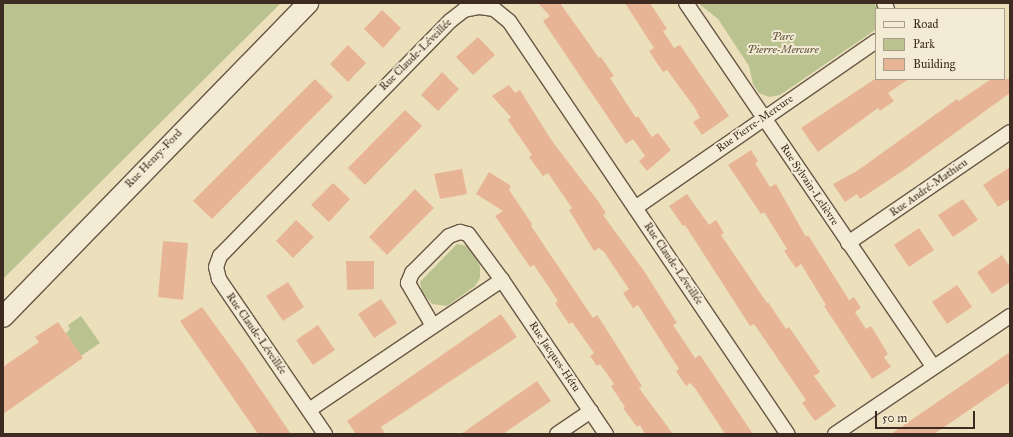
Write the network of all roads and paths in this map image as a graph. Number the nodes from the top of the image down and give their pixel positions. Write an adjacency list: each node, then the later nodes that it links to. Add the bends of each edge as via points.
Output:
1 (308, 3): 10 (street, Rue Henry-Ford)
2 (686, 3): 4 (street, Rue Sylvain-Lelièvre)
3 (875, 42): 4 (street, Rue Pierre-Mercure)
4 (764, 118): 6 (street, Rue Pierre-Mercure); 7 (street, Rue Sylvain-Lelièvre)
5 (1010, 132): 7 (street, Rue André-Mathieu)
6 (635, 208): 13 (street, Rue Claude-Léveillée, via 509,21 488,8 473,8 457,15 220,256 216,267 219,279); 18 (street, Rue Claude-Léveillée)
7 (848, 243): 12 (street, Rue Sylvain-Lelièvre)
8 (502, 280): 11 (street); 11 (street, Rue Jacques-Hétu, via 468,234 460,232 449,236 412,273 408,283); 14 (street, Rue Jacques-Hétu)
9 (1010, 316): 12 (street)
10 (3, 317)
11 (433, 326): 13 (street)
12 (933, 367): 19 (street)
13 (309, 410): 15 (street, Rue Claude-Léveillée)
14 (591, 411): 16 (street); 17 (street, Rue Jacques-Hétu)
15 (325, 434)
16 (557, 434)
17 (606, 434)
18 (788, 434)
19 (835, 434)

